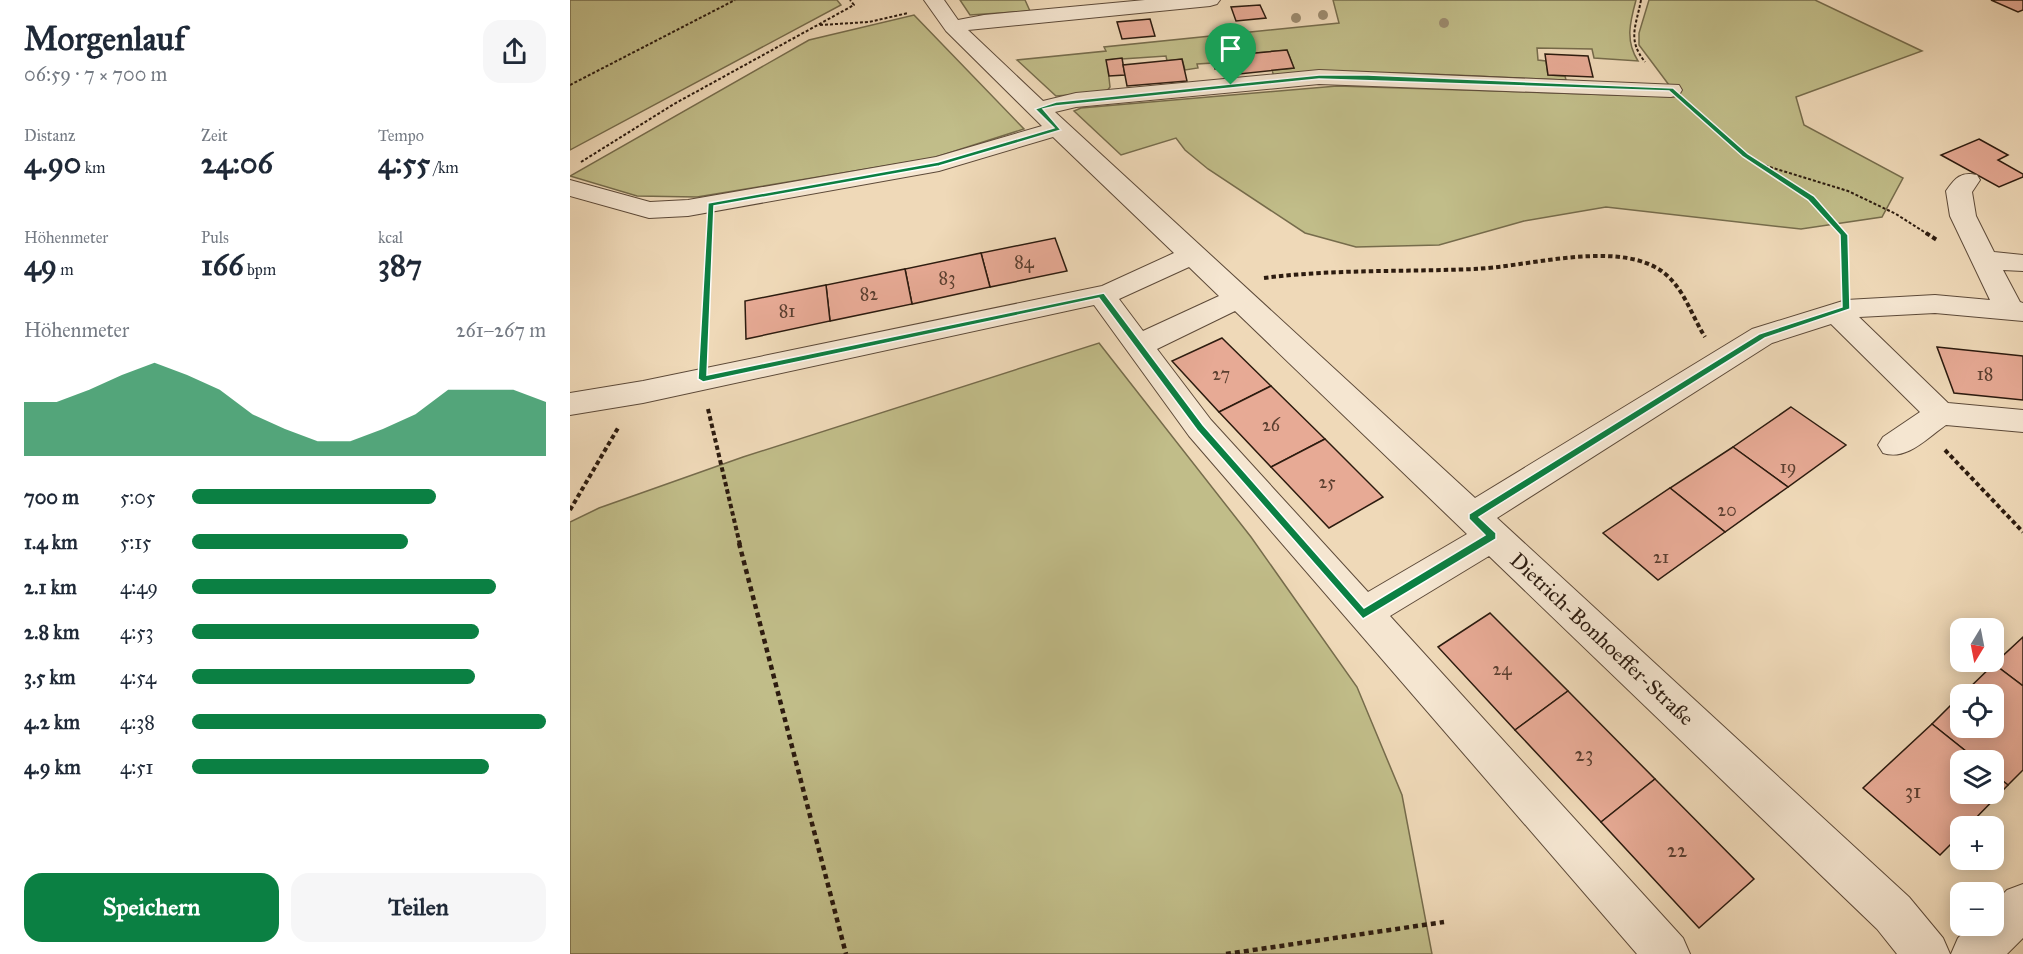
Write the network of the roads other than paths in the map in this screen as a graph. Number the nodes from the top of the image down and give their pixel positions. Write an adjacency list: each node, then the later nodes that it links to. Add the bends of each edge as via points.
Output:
1 (1210, 0): 3 (street)
2 (926, 5): 3 (street, Dietrich-Bonhoeffer-Straße)
3 (954, 27): 5 (street, Dietrich-Bonhoeffer-Straße)
4 (1671, 90): 5 (street, via 1368,77 1229,77 1118,86 1076,100)
5 (1049, 118): 7 (street, via 939,164 710,205 649,210); 8 (street, Dietrich-Bonhoeffer-Straße)
6 (1968, 180): 9 (street, via 1959,191 1963,216)
7 (570, 188)
8 (1193, 255): 11 (street, Dietrich-Bonhoeffer-Straße); 12 (street)
9 (1984, 260): 10 (street); 14 (street)
10 (2023, 263)
11 (1232, 291): 15 (street); 20 (street, Dietrich-Bonhoeffer-Straße)
12 (1101, 295): 15 (street); 16 (street)
13 (1840, 310): 14 (street, via 1935,304); 17 (street); 20 (street, via 1762,336)
14 (2017, 312)
15 (1137, 346): 21 (street, via 1200,428)
16 (570, 404)
17 (1931, 419): 18 (street); 19 (street)
18 (2023, 421)
19 (1894, 445)
20 (1483, 526): 21 (street); 24 (street, Dietrich-Bonhoeffer-Straße, via 1893,913)
21 (1363, 614): 23 (street)
22 (2023, 906): 25 (street)
23 (1667, 954)
24 (1927, 954)
25 (1974, 954)

